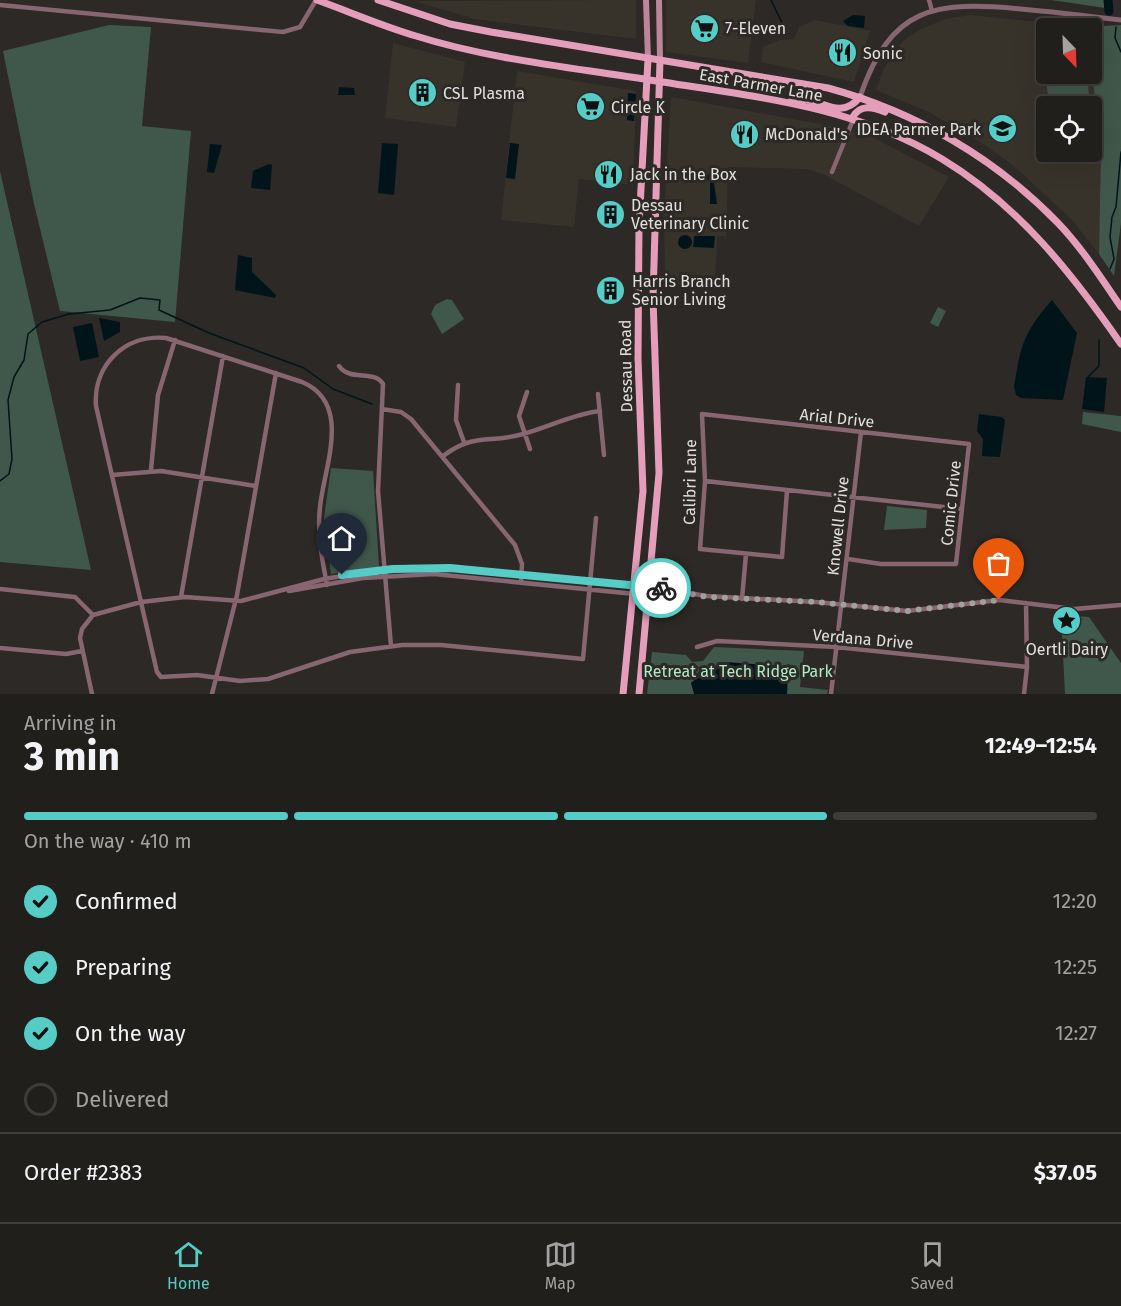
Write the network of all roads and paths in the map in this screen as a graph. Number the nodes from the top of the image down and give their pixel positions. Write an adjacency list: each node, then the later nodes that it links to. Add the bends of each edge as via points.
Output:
1 (317, 0): 6 (street, via 300,27 283,32); 11 (main road, East Parmer Lane, via 416,36)
2 (378, 0): 9 (main road, East Parmer Lane, via 450,24)
3 (646, 0): 9 (main road, Dessau Road)
4 (659, 0): 10 (main road, Dessau Road)
5 (929, 0): 7 (street)
6 (0, 5)
7 (932, 11): 8 (street, via 971,4); 13 (street, via 906,24 888,40 873,63)
8 (1121, 20)
9 (648, 59): 10 (main road, East Parmer Lane); 11 (main road, Dessau Road)
10 (660, 60): 12 (main road, Dessau Road); 13 (main road, East Parmer Lane, via 828,88)
11 (648, 80): 12 (main road, East Parmer Lane); 18 (main road, Dessau Road)
12 (660, 81): 14 (main road, East Parmer Lane); 19 (main road, Dessau Road)
13 (860, 97): 14 (main road, via 843,109 800,99); 16 (main road, East Parmer Lane)
14 (788, 102): 15 (main road, East Parmer Lane)
15 (853, 117): 16 (main road, via 857,111 872,107 906,121); 17 (street); 22 (main road, East Parmer Lane, via 942,159 994,196 1069,272)
16 (916, 120): 20 (main road, East Parmer Lane, via 979,156 1034,200 1082,252)
17 (832, 172)
18 (639, 226): 19 (main road); 38 (main road, Dessau Road, via 638,358)
19 (654, 226): 37 (main road, Dessau Road)
20 (1121, 307)
21 (175, 340): 23 (street); 41 (street, via 156,402); 42 (street, via 156,337 135,341 119,350 102,371 96,406)
22 (1121, 344)
23 (223, 356): 25 (street); 43 (street)
24 (339, 366): 29 (street, via 351,375 379,379 383,384)
25 (276, 373): 45 (street); 55 (street, via 314,388 330,410 332,425 319,519)
26 (458, 386): 34 (street, via 456,420)
27 (527, 392): 33 (street, via 519,416)
28 (598, 394): 30 (street)
29 (382, 409): 40 (street, via 406,414); 52 (street, via 378,466)
30 (600, 411): 33 (street, via 572,416); 39 (street)
31 (702, 414): 32 (street, Arial Drive); 44 (street, Calibri Lane)
32 (861, 432): 35 (street, Arial Drive); 47 (street, Knowell Drive)
33 (525, 434): 34 (street); 36 (street)
34 (464, 442): 40 (street)
35 (969, 444): 48 (street, Comic Drive)
36 (530, 448)
37 (658, 452): 38 (main road); 63 (main road, Dessau Road)
38 (643, 453): 61 (main road, Dessau Road)
39 (604, 455)
40 (443, 456): 53 (street, via 518,548)
41 (151, 470): 42 (street); 43 (street)
42 (112, 475): 67 (street)
43 (201, 477): 45 (street); 64 (street)
44 (705, 481): 46 (street); 50 (street, Calibri Lane, via 700,549)
45 (256, 486): 66 (street)
46 (788, 492): 47 (street); 50 (street, via 782,557)
47 (854, 498): 48 (street); 51 (street, Knowell Drive)
48 (962, 510): 51 (street, Comic Drive, via 956,564 881,564)
49 (596, 518): 56 (street)
50 (746, 554): 65 (street)
51 (848, 559): 69 (street, Knowell Drive)
52 (384, 570): 53 (street, via 440,568); 54 (street); 55 (street)
53 (522, 575): 56 (street); 57 (street)
54 (385, 576): 57 (street, via 434,574); 58 (street); 72 (street)
55 (326, 578): 58 (street); 62 (street)
56 (590, 581): 60 (street); 61 (street)
57 (521, 582): 60 (street)
58 (327, 585): 62 (street)
59 (0, 589): 71 (street, via 75,597)
60 (590, 589): 61 (street); 72 (street, via 583,659 441,645)
61 (633, 589): 63 (street); 81 (main road, Dessau Road)
62 (283, 591): 66 (street)
63 (649, 591): 65 (street, via 675,598 688,594); 82 (main road, Dessau Road)
64 (181, 597): 66 (street); 67 (street)
65 (742, 599): 69 (street)
66 (235, 601): 78 (street)
67 (141, 602): 71 (street); 78 (street, via 158,675)
68 (1026, 603): 69 (street, via 990,601 916,611); 70 (street, via 1084,609); 77 (street)
69 (842, 604): 74 (street, Knowell Drive)
70 (1121, 605)
71 (93, 615): 76 (street, via 82,629)
72 (391, 646): 78 (street, via 336,656 268,679)
73 (697, 647): 74 (street, Verdana Drive, via 717,641)
74 (836, 647): 77 (street, Verdana Drive); 83 (street, Knowell Drive)
75 (0, 648): 76 (street, via 66,654)
76 (82, 651): 79 (street)
77 (1027, 667): 84 (street)
78 (216, 678): 80 (street)
79 (92, 694)
80 (212, 694)
81 (624, 694)
82 (639, 694)
83 (831, 694)
84 (1024, 694)

